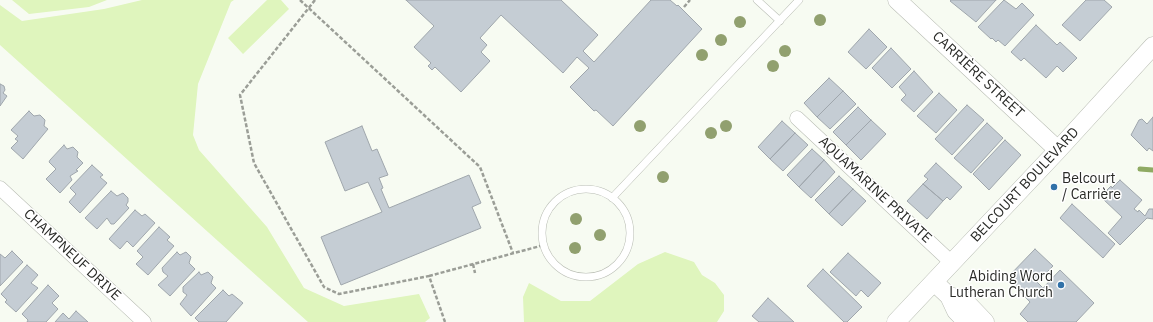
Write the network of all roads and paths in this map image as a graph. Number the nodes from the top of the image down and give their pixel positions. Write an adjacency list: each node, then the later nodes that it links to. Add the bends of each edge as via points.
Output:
1 (300, 0): 8 (path)
2 (315, 0): 8 (path)
3 (690, 0): 7 (path)
4 (757, 0): 9 (lane)
5 (799, 0): 9 (lane)
6 (897, 0): 12 (street, CARRIÈRE STREET)
7 (684, 7)
8 (307, 8): 16 (path, via 480,167); 20 (path, via 240,95 254,162 324,287 339,294)
9 (780, 21): 14 (lane)
10 (1153, 46): 12 (street, BELCOURT BOULEVARD)
11 (797, 118): 17 (street, AQUAMARINE PRIVATE)
12 (1058, 150): 17 (street, BELCOURT BOULEVARD)
13 (0, 188): 23 (street, CHAMPNEUF DRIVE)
14 (612, 198): 15 (lane, via 596,190 580,189 566,194 554,203 546,215 542,230); 15 (lane, via 626,216 630,229 626,249 614,266 603,274 575,276 550,259)
15 (544, 245): 16 (path)
16 (512, 253): 18 (path)
17 (952, 263): 21 (street, BELCOURT BOULEVARD)
18 (473, 264): 19 (path); 20 (path)
19 (475, 273)
20 (429, 276): 24 (path)
21 (934, 282): 22 (street); 25 (street, BELCOURT BOULEVARD)
22 (949, 296): 26 (street, via 956,312); 27 (street, via 964,300)
23 (144, 322)
24 (445, 322)
25 (896, 322)
26 (967, 322)
27 (985, 322)

